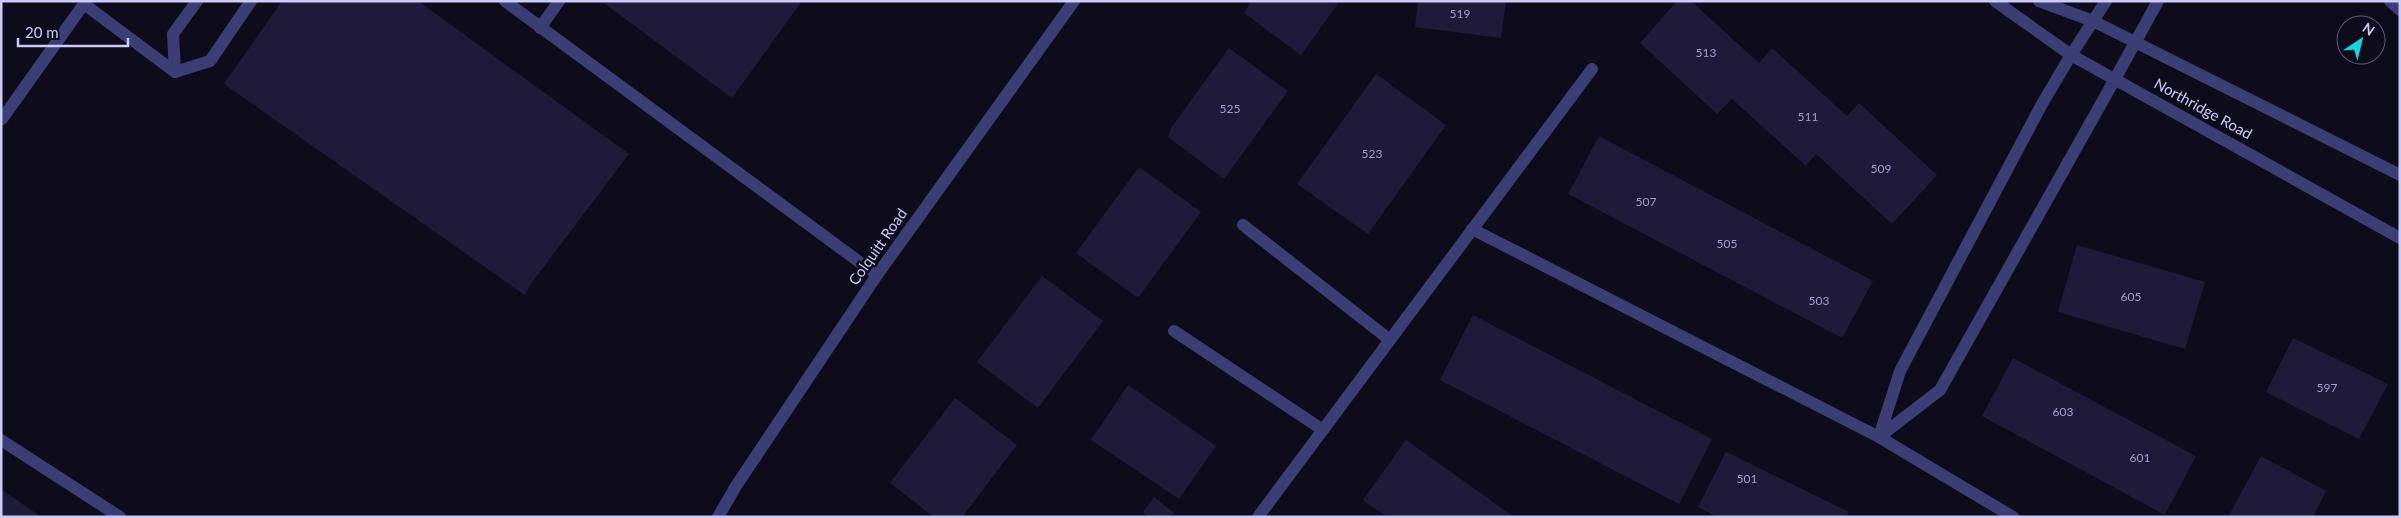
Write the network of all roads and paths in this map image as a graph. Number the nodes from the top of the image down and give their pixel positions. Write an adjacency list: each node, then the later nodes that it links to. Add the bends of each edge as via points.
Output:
1 (196, 1): 18 (street, via 173,34)
2 (251, 1): 18 (street, via 210,60)
3 (505, 1): 14 (street)
4 (559, 1): 14 (street)
5 (1074, 1): 25 (street, Colquitt Road)
6 (1995, 1): 16 (street, Northridge Road)
7 (2039, 1): 13 (street, Northridge Road)
8 (2106, 1): 13 (street)
9 (2158, 1): 15 (street)
10 (2390, 1): 12 (street)
11 (85, 3): 18 (street); 20 (street)
12 (2400, 10)
13 (2093, 21): 15 (street, Northridge Road); 16 (street)
14 (540, 28): 25 (street)
15 (2135, 42): 19 (street); 21 (street, Northridge Road)
16 (2071, 55): 19 (street, Northridge Road); 29 (street, via 1900,371)
17 (1592, 69): 23 (street)
18 (175, 72)
19 (2115, 79): 24 (street, Northridge Road); 29 (street, via 1940,390)
20 (2, 119)
21 (2400, 175)
22 (1243, 225): 27 (street)
23 (1472, 229): 27 (street); 29 (street)
24 (2400, 238)
25 (877, 276): 34 (street, Colquitt Road)
26 (1174, 331): 28 (street)
27 (1390, 340): 28 (street)
28 (1323, 430): 31 (street)
29 (1879, 437): 32 (street)
30 (1, 440): 33 (street)
31 (1259, 516)
32 (2010, 516)
33 (120, 517)
34 (718, 517)

